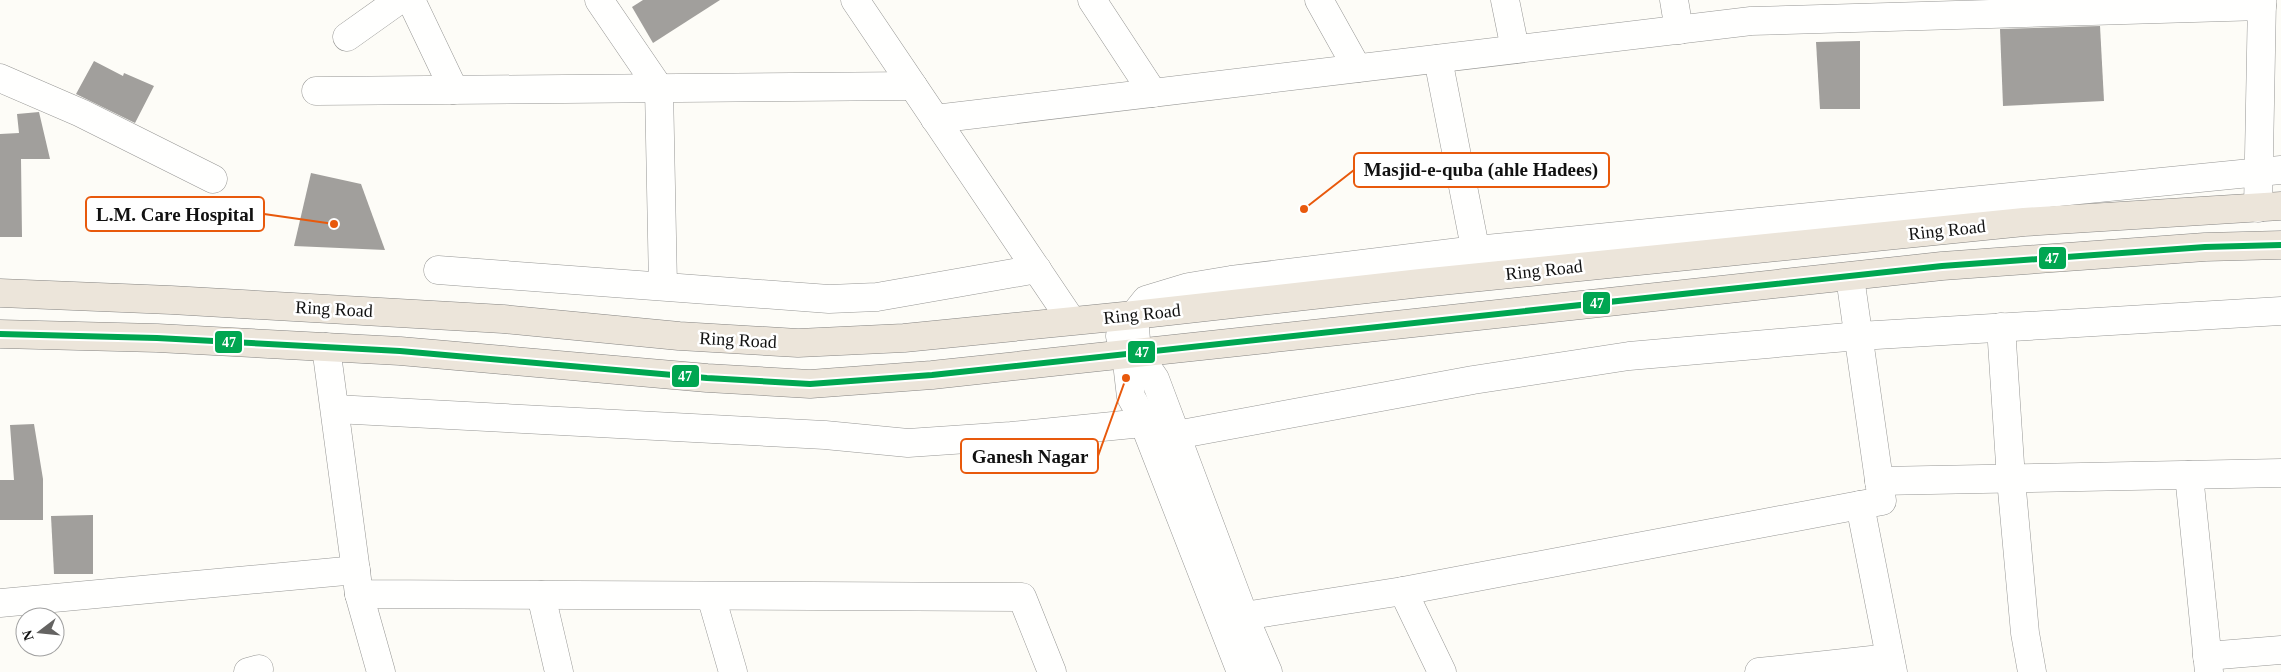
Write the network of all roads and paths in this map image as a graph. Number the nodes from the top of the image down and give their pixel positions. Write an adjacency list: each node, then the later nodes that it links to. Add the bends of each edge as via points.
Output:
1 (400, 0): 12 (street)
2 (411, 0): 19 (street)
3 (599, 0): 18 (street)
4 (856, 0): 17 (street)
5 (1092, 0): 21 (street)
6 (1319, 0): 15 (street)
7 (1506, 0): 13 (street)
8 (1674, 0): 11 (street)
9 (2262, 3): 10 (street); 23 (street)
10 (1880, 8): 11 (street)
11 (1679, 30): 13 (street)
12 (347, 37)
13 (1515, 49): 14 (street)
14 (1438, 59): 15 (street); 27 (street)
15 (1357, 68): 21 (street)
16 (0, 78): 24 (street, via 81,113)
17 (914, 86): 18 (street); 22 (street)
18 (659, 88): 19 (street); 32 (street)
19 (454, 90): 20 (street)
20 (316, 91)
21 (1153, 93): 22 (street)
22 (935, 119): 28 (street)
23 (2270, 171): 25 (street); 27 (street)
24 (213, 179)
25 (2270, 207): 30 (highway, Ring Road, via 2024,222)
26 (2281, 245): 31 (highway, Ring Road, via 1942,266)
27 (1476, 250): 30 (street); 35 (street, via 1189,287 1146,300)
28 (1037, 269): 32 (street, via 877,297 829,299); 36 (street)
29 (438, 270): 32 (street)
30 (1481, 277): 35 (highway, Ring Road)
31 (1850, 277): 39 (street); 41 (highway, Ring Road)
32 (663, 286)
33 (0, 293): 36 (highway, Ring Road, via 494,319 798,343 904,338)
34 (2281, 311): 37 (street)
35 (1124, 316): 36 (highway, Ring Road); 41 (street)
36 (1071, 320)
37 (2001, 327): 39 (street); 47 (street)
38 (0, 334): 40 (highway, Ring Road)
39 (1858, 336): 44 (street, via 1630,356 1473,380); 48 (street)
40 (326, 347): 41 (highway, Ring Road, via 810,384 932,375); 42 (street)
41 (1132, 353): 43 (street, via 1131,397); 44 (street, via 1155,379)
42 (335, 409): 43 (street, via 825,435 908,443); 50 (street)
43 (1143, 423): 63 (street)
44 (1176, 435): 55 (street)
45 (2281, 473): 46 (street)
46 (2189, 475): 47 (street); 57 (street)
47 (2011, 479): 48 (street); 67 (street, via 2025,633)
48 (1879, 481): 49 (street, via 1882,502)
49 (1860, 505): 51 (street); 58 (street)
50 (358, 582): 52 (street); 54 (street); 59 (street)
51 (1403, 591): 55 (street); 65 (street)
52 (541, 595): 53 (street); 60 (street)
53 (711, 596): 61 (street); 62 (street, via 1022,597)
54 (0, 603)
55 (1244, 616): 64 (street)
56 (2281, 650): 57 (street)
57 (2208, 664)
58 (1891, 665): 66 (street)
59 (381, 672)
60 (559, 672)
61 (733, 672)
62 (1052, 672)
63 (1241, 672)
64 (1268, 672)
65 (1442, 672)
66 (1761, 672)
67 (2032, 672)

